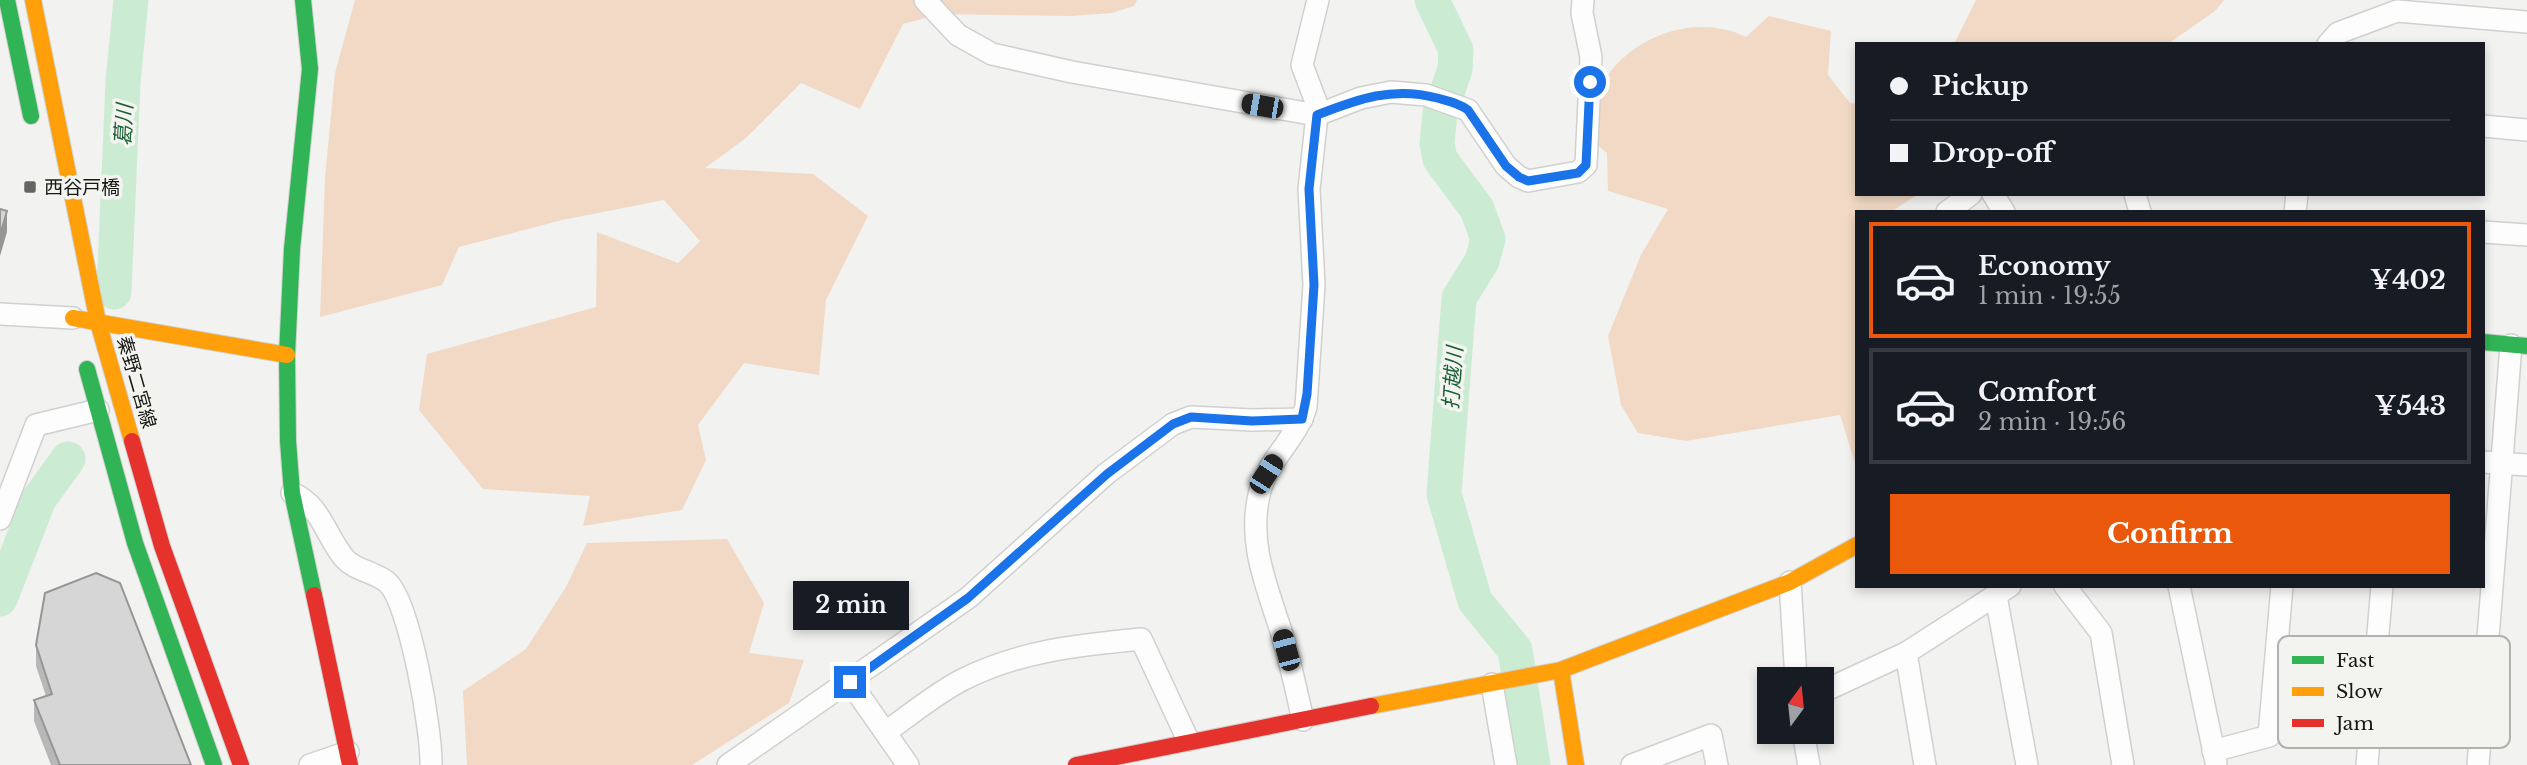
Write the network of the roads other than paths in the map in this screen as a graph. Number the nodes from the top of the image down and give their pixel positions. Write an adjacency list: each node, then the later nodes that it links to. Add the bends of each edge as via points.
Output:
1 (7, 0): 12 (street)
2 (33, 0): 18 (street, 秦野二宮線)
3 (303, 0): 22 (street, via 310,69 292,249)
4 (925, 0): 9 (street, via 958,34 992,54)
5 (1318, 0): 9 (street, via 1301,65)
6 (1583, 0): 9 (street, via 1581,13 1591,57 1589,130 1586,165 1578,173 1528,181 1513,174 1468,110 1426,95 1380,93)
7 (2527, 22): 8 (street, via 2397,11 2338,33)
8 (2330, 42)
9 (1317, 115): 25 (street, via 1309,189 1314,285)
10 (2485, 126): 11 (street)
11 (2527, 130)
12 (35, 132)
13 (1968, 196): 14 (street)
14 (1950, 210)
15 (2485, 232): 16 (street)
16 (2527, 235)
17 (0, 314): 19 (street)
18 (97, 317): 19 (street); 22 (street); 53 (street, 秦野二宮線, via 162,546)
19 (74, 318)
20 (2485, 342): 21 (street)
21 (2519, 345): 26 (street)
22 (287, 355): 28 (street)
23 (84, 357): 24 (street)
24 (98, 410): 29 (street, via 36,425); 52 (street, via 135,543)
25 (1302, 419): 42 (street, via 1191,417 1173,424 1097,482 968,598); 45 (street, via 1266,474 1254,532)
26 (2492, 462): 27 (street); 38 (street)
27 (2527, 465)
28 (292, 494): 50 (street); 55 (street, via 305,498 346,561 387,582 401,604 422,695)
29 (0, 519)
30 (1855, 546): 31 (street)
31 (1790, 582): 40 (street); 41 (street)
32 (2067, 588): 65 (street, via 2101,633)
33 (2179, 588): 49 (street)
34 (2282, 588): 49 (street, via 2269,736)
35 (2382, 588): 37 (street)
36 (2003, 591): 39 (street); 64 (street)
37 (2378, 636)
38 (2484, 636)
39 (1906, 653): 44 (street); 63 (street)
40 (1795, 667)
41 (1554, 672): 43 (street); 59 (street)
42 (850, 682): 46 (street); 56 (street)
43 (1498, 682): 45 (street); 58 (street)
44 (1834, 686)
45 (1303, 720): 47 (street)
46 (886, 732): 47 (street, via 960,681 1008,660 1064,646 1140,639); 57 (street)
47 (1188, 740): 51 (street)
48 (1805, 744): 62 (street)
49 (2215, 758)
50 (349, 759): 54 (street)
51 (1088, 763)
52 (214, 765)
53 (241, 765)
54 (310, 765)
55 (431, 765)
56 (728, 765)
57 (908, 765)
58 (1506, 765)
59 (1576, 765)
60 (1632, 765): 61 (street, via 1711,735)
61 (1717, 765)
62 (1809, 765)
63 (1925, 765)
64 (2027, 765)
65 (2123, 765)

